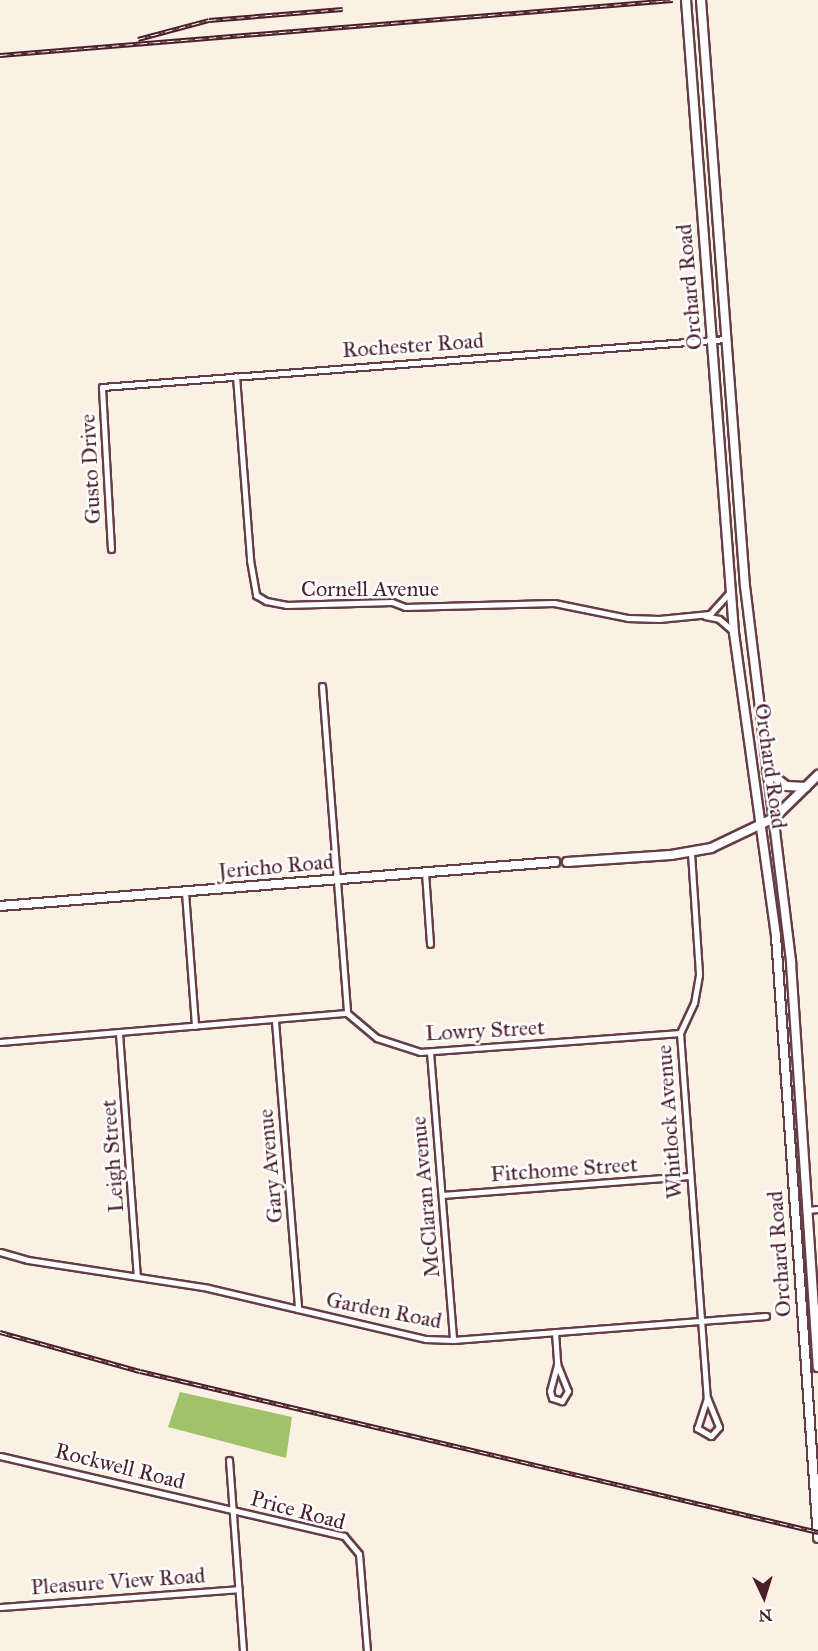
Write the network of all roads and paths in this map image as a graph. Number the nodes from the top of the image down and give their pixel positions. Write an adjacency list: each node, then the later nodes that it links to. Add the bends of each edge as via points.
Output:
1 (686, 0): 4 (main road, Orchard Road)
2 (701, 0): 3 (main road, Orchard Road)
3 (726, 339): 4 (street, Rochester Road); 12 (main road, Orchard Road, via 745,586)
4 (712, 340): 5 (street, Rochester Road); 8 (main road, Orchard Road)
5 (236, 376): 6 (street, Rochester Road); 9 (street, Cornell Avenue, via 250,560 256,595 266,601 286,605 392,603 405,607 532,602 628,618)
6 (102, 387): 7 (street, Gusto Drive)
7 (111, 549)
8 (731, 591): 9 (street, via 717,610); 10 (main road, Orchard Road)
9 (703, 616): 10 (street, Cornell Avenue, via 719,619)
10 (735, 633): 16 (main road, Orchard Road)
11 (322, 686): 21 (street)
12 (767, 771): 14 (main road, via 786,786); 15 (main road, Orchard Road)
13 (818, 775): 14 (main road)
14 (806, 787): 15 (main road)
15 (774, 818): 16 (main road); 35 (main road, Orchard Road, via 791,963)
16 (761, 825): 17 (main road); 50 (main road, Orchard Road, via 779,978)
17 (691, 853): 19 (main road); 29 (street, Whitlock Avenue, via 699,975 694,1003)
18 (555, 862): 20 (main road, Jericho Road)
19 (567, 862)
20 (425, 872): 21 (main road, Jericho Road); 24 (street)
21 (337, 880): 22 (main road, Jericho Road); 25 (street)
22 (185, 892): 23 (main road, Jericho Road); 27 (street)
23 (0, 906)
24 (430, 944)
25 (347, 1013): 26 (street); 31 (street, Lowry Street, via 377,1038 401,1048)
26 (275, 1021): 27 (street); 39 (street, Gary Avenue)
27 (195, 1026): 28 (street)
28 (119, 1033): 30 (street); 38 (street, Leigh Street)
29 (680, 1033): 31 (street, Lowry Street); 32 (street, Whitlock Avenue)
30 (0, 1042)
31 (430, 1052): 33 (street, McClaran Avenue)
32 (689, 1176): 33 (street, Fitchome Street); 41 (street, Whitlock Avenue)
33 (442, 1195): 43 (street, McClaran Avenue)
34 (818, 1209): 35 (street)
35 (807, 1210): 45 (main road, Orchard Road)
36 (0, 1244): 37 (street)
37 (0, 1252): 38 (street, Garden Road, via 28,1260)
38 (137, 1276): 39 (street, Garden Road)
39 (298, 1309): 43 (street, Garden Road, via 426,1339)
40 (766, 1316): 41 (street, Garden Road)
41 (701, 1321): 42 (street, Garden Road); 46 (street, Whitlock Avenue)
42 (555, 1332): 43 (street, Garden Road); 44 (street)
43 (453, 1340)
44 (557, 1364): 44 (street, via 550,1391 552,1398 562,1401 568,1391)
45 (818, 1366)
46 (707, 1398): 46 (street, via 719,1427 711,1436 697,1428)
47 (0, 1456): 49 (street, Rockwell Road)
48 (229, 1460): 49 (street)
49 (232, 1510): 51 (street); 54 (street, Price Road, via 344,1536 354,1544 360,1558)
50 (818, 1538)
51 (238, 1589): 52 (street, Pleasure View Road); 53 (street)
52 (0, 1606)
53 (243, 1651)
54 (367, 1651)

